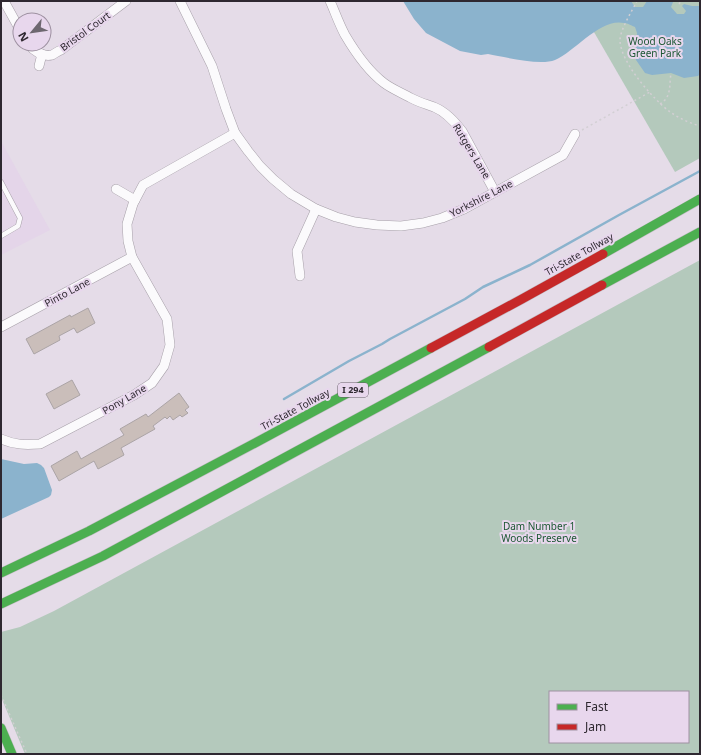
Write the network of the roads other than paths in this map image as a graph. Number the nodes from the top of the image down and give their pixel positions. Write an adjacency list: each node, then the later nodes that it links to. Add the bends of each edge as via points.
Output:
1 (4, 1): 5 (street)
2 (126, 1): 7 (street, Bristol Court, via 60,50 52,55)
3 (180, 1): 9 (street, Yorkshire Lane, via 212,66)
4 (330, 1): 13 (street, Rutgers Lane, via 345,35 372,72 397,91 436,108 456,122)
5 (12, 16)
6 (37, 52): 7 (street)
7 (42, 54): 8 (street)
8 (40, 66)
9 (236, 133): 15 (street, Pony Lane, via 143,185); 16 (street, Yorkshire Lane, via 273,179 291,194)
10 (576, 134): 13 (street, Yorkshire Lane, via 563,155)
11 (1, 182): 18 (lane, via 20,218 18,226)
12 (116, 189): 15 (street)
13 (495, 192): 16 (street, Yorkshire Lane, via 442,218 401,226 355,222)
14 (700, 199): 23 (main road, Tri-State Tollway / I 294, via 522,299 257,442 89,531)
15 (135, 200): 19 (street, Pony Lane, via 127,224)
16 (316, 209): 20 (street, via 297,250)
17 (700, 232): 24 (main road, I 294, via 103,556)
18 (1, 236)
19 (132, 257): 21 (street, Pinto Lane); 22 (street, Pony Lane, via 167,319 170,345 164,366 152,383 40,444 25,445)
20 (300, 276)
21 (1, 327)
22 (1, 439)
23 (1, 572)
24 (1, 604)
25 (1, 728): 26 (main road)
26 (12, 754)

